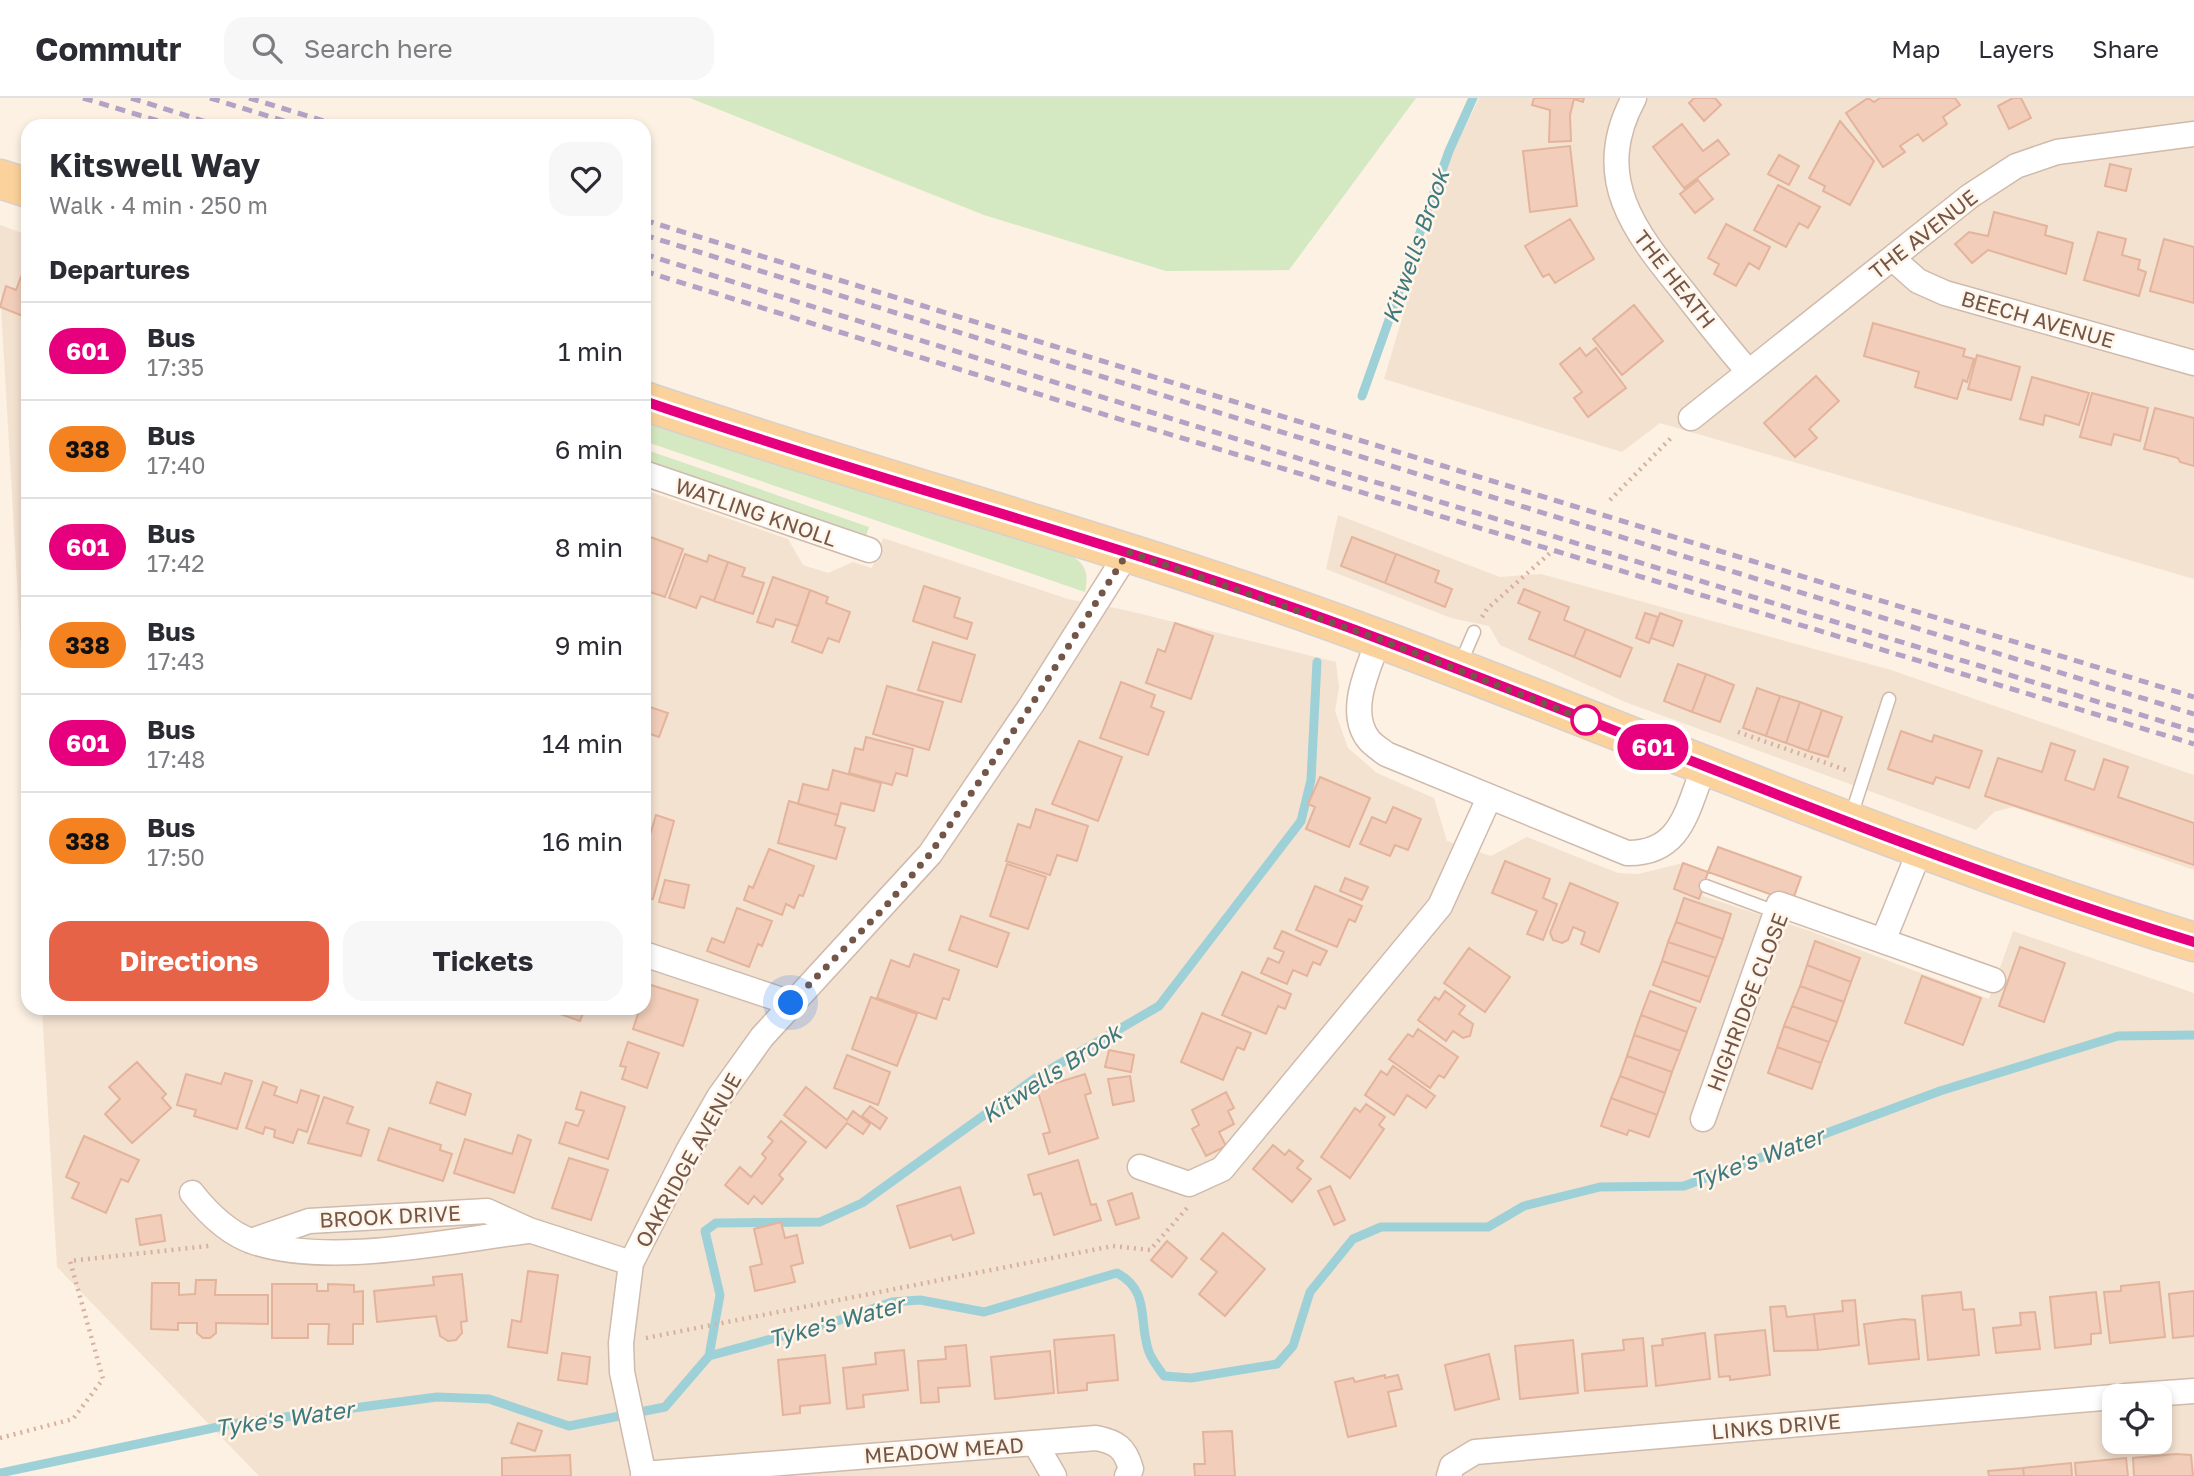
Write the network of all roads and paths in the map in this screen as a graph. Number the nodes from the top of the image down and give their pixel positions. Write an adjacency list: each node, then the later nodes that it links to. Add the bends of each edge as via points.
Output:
1 (1634, 98): 7 (street, THE HEATH, via 1616,141 1627,216 1642,241)
2 (2194, 134): 5 (street, THE AVENUE, via 2057,152 2016,166)
3 (0, 179): 4 (main road)
4 (21, 186)
5 (1892, 258): 6 (street, BEECH AVENUE, via 1918,281 1945,293); 7 (street, THE AVENUE)
6 (2194, 363)
7 (1748, 371): 9 (street, THE AVENUE)
8 (651, 403): 13 (main road)
9 (1691, 418): 11 (path)
10 (651, 475): 12 (street, WATLING KNOLL)
11 (1610, 500)
12 (869, 550)
13 (1128, 552): 16 (main road); 31 (street, OAKRIDGE AVENUE, via 930,854)
14 (1550, 553): 15 (path, via 1487,609)
15 (1474, 632): 17 (lane)
16 (1379, 639): 17 (main road); 22 (street, via 1363,684 1359,712 1368,739 1387,754)
17 (1458, 669): 20 (main road)
18 (1889, 699): 21 (lane)
19 (1738, 732): 21 (path)
20 (1704, 766): 22 (street, via 1675,835 1640,853 1627,853); 23 (main road)
21 (1864, 776): 23 (lane)
22 (1489, 798): 34 (street, via 1456,876 1426,926)
23 (1849, 823): 24 (main road)
24 (1920, 850): 27 (street); 28 (main road)
25 (1706, 887): 26 (lane)
26 (1776, 912): 27 (street, HIGHRIDGE CLOSE, via 1780,904); 32 (street, HIGHRIDGE CLOSE)
27 (1883, 941): 30 (street, HIGHRIDGE CLOSE)
28 (2194, 942)
29 (651, 956): 31 (street)
30 (1993, 980)
31 (791, 1003): 37 (street, OAKRIDGE AVENUE, via 719,1097)
32 (1703, 1119)
33 (1140, 1167): 34 (street, via 1189,1184)
34 (1214, 1175): 38 (path, via 1150,1250 1113,1246)
35 (192, 1193): 36 (street, BROOK DRIVE, via 209,1214)
36 (251, 1241): 37 (street, BROOK DRIVE, via 297,1252 377,1250 529,1230); 42 (path, via 70,1262 103,1379 73,1419)
37 (631, 1263): 38 (street, OAKRIDGE AVENUE)
38 (621, 1343): 44 (street, OAKRIDGE AVENUE, via 622,1373)
39 (2194, 1391): 40 (street)
40 (2172, 1393)
41 (2102, 1398): 47 (street, LINKS DRIVE, via 1475,1452 1452,1466)
42 (0, 1437)
43 (1035, 1443): 44 (street, MEADOW MEAD); 45 (street, MEADOW MEAD); 46 (street, MEADOW MEAD, via 1115,1441 1127,1454 1131,1469)
44 (643, 1475)
45 (1054, 1476)
46 (1127, 1476)
47 (1449, 1476)

